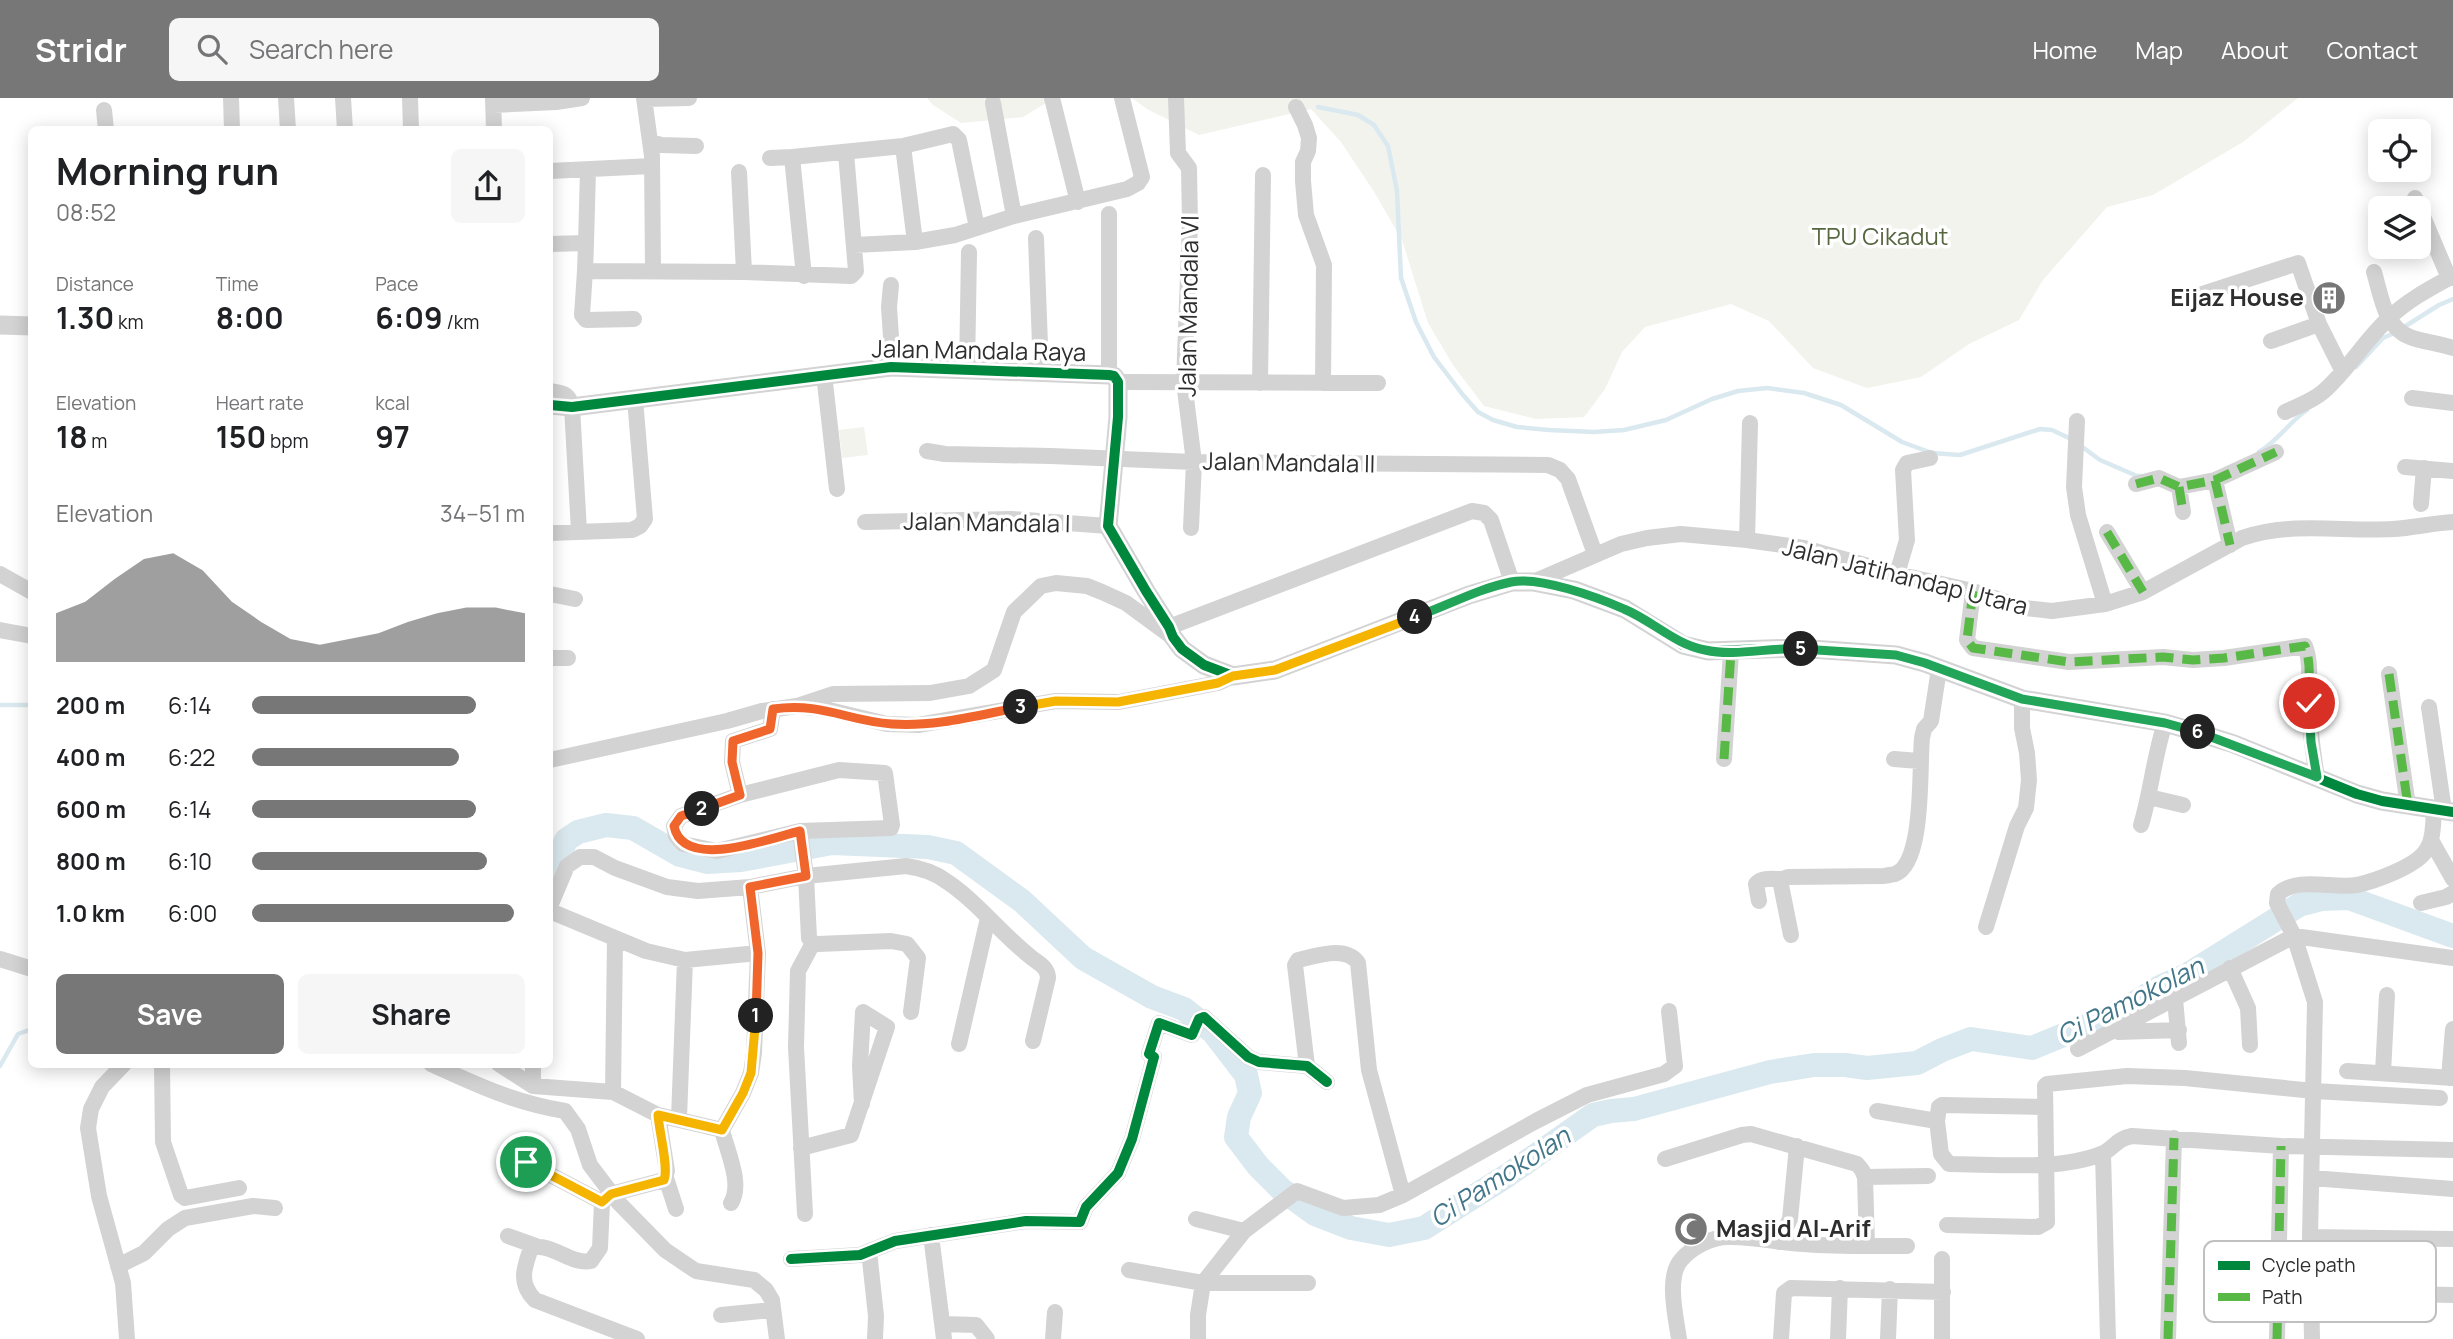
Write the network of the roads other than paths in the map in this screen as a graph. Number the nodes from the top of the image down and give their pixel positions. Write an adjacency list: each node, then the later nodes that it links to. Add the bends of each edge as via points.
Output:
1 (231, 98): 16 (street)
2 (286, 98): 17 (street)
3 (343, 98): 18 (street)
4 (410, 98): 19 (street)
5 (582, 98): 11 (street)
6 (689, 98): 10 (street)
7 (1052, 98): 32 (street)
8 (1122, 98): 32 (street, via 1142,177 1128,189)
9 (1176, 98): 64 (street, Jalan Mandala VI, via 1178,153 1189,168 1191,223)
10 (644, 99): 21 (street)
11 (494, 101): 20 (street)
12 (993, 103): 34 (street)
13 (1296, 107): 66 (street, via 1309,138 1303,162 1306,215 1324,265)
14 (104, 110): 15 (street)
15 (106, 126)
16 (232, 126)
17 (288, 126)
18 (345, 126)
19 (411, 126)
20 (494, 126)
21 (651, 142): 22 (street); 27 (street)
22 (696, 146)
23 (903, 146): 24 (street); 35 (street, via 953,134 959,140); 38 (street)
24 (846, 153): 25 (street); 41 (street)
25 (792, 156): 26 (street); 47 (street)
26 (770, 158)
27 (652, 166): 28 (street); 43 (street)
28 (588, 170): 29 (street); 39 (street)
29 (553, 171)
30 (739, 172): 45 (street)
31 (1263, 175): 65 (street)
32 (1078, 202): 34 (street)
33 (1109, 214): 63 (street)
34 (1014, 216): 35 (street)
35 (976, 228): 38 (street)
36 (2431, 234): 48 (street)
37 (1036, 238): 61 (street)
38 (915, 242): 41 (street)
39 (586, 243): 40 (street); 44 (street)
40 (553, 244)
41 (854, 245): 47 (street, via 856,271 851,276)
42 (970, 252): 59 (street)
43 (653, 270): 44 (street); 45 (street)
44 (585, 271): 51 (street, via 582,315 586,320)
45 (744, 272): 47 (street)
46 (2374, 272): 52 (street)
47 (804, 276)
48 (2451, 278): 52 (street, via 2412,299)
49 (891, 285): 58 (street)
50 (2202, 295): 53 (street, via 2298,263)
51 (634, 319)
52 (2388, 319): 57 (street, via 2397,331); 60 (street)
53 (2319, 324): 56 (street); 60 (street)
54 (0, 325): 55 (street)
55 (28, 326)
56 (2271, 341)
57 (2453, 348)
58 (893, 367): 59 (street, Jalan Mandala Raya); 62 (street, Jalan Mandala Raya)
59 (967, 370): 61 (street, Jalan Mandala Raya)
60 (2342, 370): 74 (street, via 2324,391)
61 (1041, 372): 63 (street, Jalan Mandala Raya)
62 (824, 374): 70 (street, Jalan Mandala Raya); 88 (street)
63 (1114, 378): 64 (street); 79 (street, Jalan Mandala Raya)
64 (1184, 382): 65 (street); 81 (street, Jalan Mandala VI)
65 (1260, 383): 66 (street)
66 (1323, 383): 67 (street)
67 (1378, 383)
68 (553, 391): 73 (street, via 565,393)
69 (2412, 398): 71 (street)
70 (635, 399): 73 (street, Jalan Mandala Raya); 95 (street, via 645,519 632,530)
71 (2453, 403)
72 (553, 405): 73 (street, Jalan Mandala Raya)
73 (572, 407): 95 (street)
74 (2285, 412)
75 (2077, 422): 110 (street, via 2074,487 2078,515)
76 (1750, 423): 98 (street)
77 (927, 452): 79 (street, Jalan Mandala II)
78 (2276, 452): 85 (street)
79 (1116, 458): 81 (street, Jalan Mandala II); 93 (street, Jalan Mandala Raya)
80 (1930, 458): 102 (street, via 1907,463 1903,470 1908,535)
81 (1194, 462): 94 (street, Jalan Mandala VI); 100 (street, Jalan Mandala II, via 1548,465 1568,479)
82 (2405, 467): 83 (street)
83 (2424, 468): 84 (street); 89 (street)
84 (2453, 471)
85 (2216, 480): 87 (street); 99 (street)
86 (2136, 484): 87 (street, via 2159,478)
87 (2179, 487): 90 (street)
88 (837, 489)
89 (2421, 504)
90 (2183, 512)
91 (865, 522): 93 (street, Jalan Mandala I, via 1012,519)
92 (2453, 522): 99 (street, Jalan Jatihandap Utara, via 2394,529 2286,528 2257,533)
93 (1108, 526): 113 (street)
94 (1191, 528)
95 (579, 531): 97 (street)
96 (2107, 532): 107 (street)
97 (553, 533)
98 (1747, 540): 100 (street, Jalan Jatihandap Utara, via 1681,534 1621,544); 102 (street, Jalan Jatihandap Utara, via 1804,548)
99 (2230, 545): 107 (street, Jalan Jatihandap Utara)
100 (1595, 554): 104 (street, Jalan Jatihandap Utara)
101 (0, 574): 105 (street)
102 (1897, 574): 106 (street, Jalan Jatihandap Utara)
103 (1512, 582): 104 (street); 113 (street, via 1491,520 1472,510); 119 (street, via 1275,670)
104 (1534, 582): 114 (street, via 1574,590 1625,609 1682,645)
105 (28, 590)
106 (1973, 591): 110 (street, Jalan Jatihandap Utara, via 2025,608 2052,611); 129 (street, via 1967,640 1973,648 2069,662 2163,657 2203,660 2305,646)
107 (2143, 593): 110 (street, Jalan Jatihandap Utara)
108 (553, 595): 109 (street)
109 (575, 599)
110 (2105, 604)
111 (0, 630): 112 (street)
112 (28, 635)
113 (1175, 638): 119 (street, via 1204,665); 121 (street, via 1126,603 1087,586 1056,583 1041,586 1014,612 994,670 968,686 911,694 833,694)
114 (1731, 652): 117 (street, via 1797,648 1896,655); 126 (street)
115 (553, 658): 116 (street)
116 (568, 658)
117 (1939, 669): 120 (street); 128 (street)
118 (2389, 674): 133 (street)
119 (1233, 676): 121 (street, via 1218,683 1118,702 1056,701 918,726)
120 (2022, 699): 124 (street); 148 (street, via 2029,780 2026,807)
121 (797, 706): 123 (street)
122 (2428, 707): 134 (street)
123 (773, 709): 125 (street); 130 (street, via 770,729 733,741 732,762)
124 (2165, 723): 129 (street); 131 (street)
125 (553, 759)
126 (1724, 759)
127 (1894, 759): 128 (street)
128 (1919, 761): 139 (street, via 1915,840 1905,866 1896,874)
129 (2317, 777): 133 (street, via 2357,794)
130 (740, 795): 137 (street, via 681,816 674,826 676,836 683,844 717,851); 137 (street, via 839,770 882,771 887,776 892,825 888,830)
131 (2149, 797): 132 (street); 135 (street)
132 (2183, 805)
133 (2408, 806): 134 (street)
134 (2444, 811): 136 (street)
135 (2141, 825)
136 (2431, 840): 140 (street); 149 (street, via 2426,852 2388,875 2356,885 2284,888 2277,903)
137 (801, 842): 138 (street)
138 (806, 876): 141 (street); 147 (street, via 917,868 948,882); 152 (street)
139 (1783, 879): 144 (street, via 1758,881); 150 (street)
140 (2453, 879)
141 (750, 887): 143 (street, via 698,891 667,887 594,857 580,857 567,866); 153 (street)
142 (2453, 893): 145 (street)
143 (553, 901)
144 (1759, 901)
145 (2421, 903)
146 (553, 909): 151 (street)
147 (988, 918): 165 (street, via 1048,973); 166 (street)
148 (1986, 927)
149 (2291, 930): 154 (street); 158 (street); 180 (street, via 2315,1002)
150 (1791, 935)
151 (615, 939): 156 (street); 181 (street)
152 (813, 943): 162 (street, via 907,944 918,958); 194 (street, via 798,971)
153 (758, 953): 156 (street); 189 (street, via 751,1073)
154 (2453, 958)
155 (0, 959): 157 (street)
156 (685, 960): 187 (street)
157 (28, 967)
158 (2230, 968): 160 (street); 167 (street, via 2248,1008)
159 (2387, 995): 176 (street)
160 (2175, 999): 164 (street); 164 (street, via 2179,1036)
161 (1669, 1011): 206 (street, via 1675,1066 1664,1074 1587,1095)
162 (911, 1012)
163 (2453, 1029): 177 (street)
164 (2115, 1032): 168 (street)
165 (1033, 1041)
166 (959, 1044)
167 (2250, 1045)
168 (2078, 1049)
169 (1307, 1066): 178 (street); 206 (street, via 1294,965 1325,954 1354,957 1369,1070); 215 (street, via 1248,1057 1204,1017 1192,1035 1159,1023 1132,1139 1118,1173 1086,1207 1080,1222 1026,1221)
170 (120, 1068): 228 (street, via 102,1087 88,1128 99,1196)
171 (162, 1068): 204 (street, via 163,1142 181,1195)
172 (440, 1068): 207 (street, via 509,1098 565,1111 578,1129)
173 (505, 1068): 179 (street)
174 (533, 1068): 179 (street)
175 (2347, 1071): 176 (street)
176 (2383, 1073): 177 (street)
177 (2451, 1078)
178 (1327, 1082)
179 (533, 1086): 181 (street)
180 (2314, 1091): 182 (street); 183 (street, via 2127,1076 2048,1084); 193 (street)
181 (613, 1093): 186 (street)
182 (2440, 1098)
183 (2044, 1099): 188 (street, via 1942,1105); 199 (street)
184 (862, 1104): 184 (street, via 887,1027 863,1012 860,1066); 194 (street, via 851,1135)
185 (1877, 1111): 188 (street)
186 (658, 1115): 187 (street); 202 (street)
187 (679, 1118): 189 (street)
188 (1937, 1121): 199 (street, via 1941,1154 1949,1164)
189 (722, 1130): 208 (street, via 735,1182)
190 (2174, 1138): 192 (street); 196 (street, via 2120,1138); 252 (street)
191 (1797, 1146): 197 (street, via 1742,1135); 201 (street, via 1857,1164); 221 (street, via 1790,1219)
192 (2281, 1146): 193 (street); 219 (street)
193 (2314, 1146): 195 (street); 203 (street)
194 (801, 1148): 211 (street)
195 (2453, 1150)
196 (2102, 1154): 199 (street); 251 (street)
197 (1665, 1159)
198 (526, 1162): 207 (street)
199 (2044, 1165): 213 (street, via 2044,1225)
200 (1928, 1176): 201 (street)
201 (1865, 1177): 222 (street)
202 (666, 1178): 207 (street); 210 (street)
203 (2312, 1178): 205 (street); 217 (street)
204 (239, 1188)
205 (2453, 1189)
206 (1404, 1195): 214 (street, via 1379,1205 1343,1208 1297,1191)
207 (606, 1198): 224 (street, via 600,1248 591,1261); 235 (street, via 696,1271 754,1280 772,1300)
208 (731, 1203)
209 (275, 1208): 228 (street, via 253,1206 185,1218 144,1253)
210 (676, 1209)
211 (805, 1214)
212 (1196, 1219): 214 (street)
213 (1947, 1225)
214 (1244, 1231): 230 (street)
215 (931, 1235): 225 (street); 238 (street)
216 (508, 1236): 224 (street)
217 (2310, 1237): 218 (street); 220 (street)
218 (2453, 1239)
219 (2279, 1241)
220 (2310, 1241)
221 (1779, 1242): 222 (street); 246 (street, via 1727,1237 1695,1248 1680,1261 1674,1275 1673,1304)
222 (1867, 1246): 223 (street)
223 (1907, 1246)
224 (536, 1247): 240 (street, via 531,1248 523,1279 535,1300)
225 (869, 1251): 226 (street); 242 (street)
226 (791, 1259)
227 (1942, 1259): 234 (street)
228 (118, 1266): 239 (street)
229 (1129, 1270): 230 (street)
230 (1203, 1283): 231 (street); 245 (street)
231 (1308, 1283)
232 (1840, 1288): 233 (street); 247 (street, via 1787,1290); 248 (street)
233 (1890, 1289): 234 (street); 249 (street)
234 (1943, 1292): 250 (street)
235 (772, 1310): 237 (street); 241 (street)
236 (1055, 1312): 244 (street)
237 (721, 1315)
238 (943, 1331): 243 (street, via 976,1325)
239 (127, 1339)
240 (637, 1339)
241 (778, 1339)
242 (875, 1339)
243 (987, 1339)
244 (1053, 1339)
245 (1198, 1339)
246 (1679, 1339)
247 (1781, 1339)
248 (1838, 1339)
249 (1888, 1339)
250 (1942, 1339)
251 (2108, 1339)
252 (2168, 1339)

